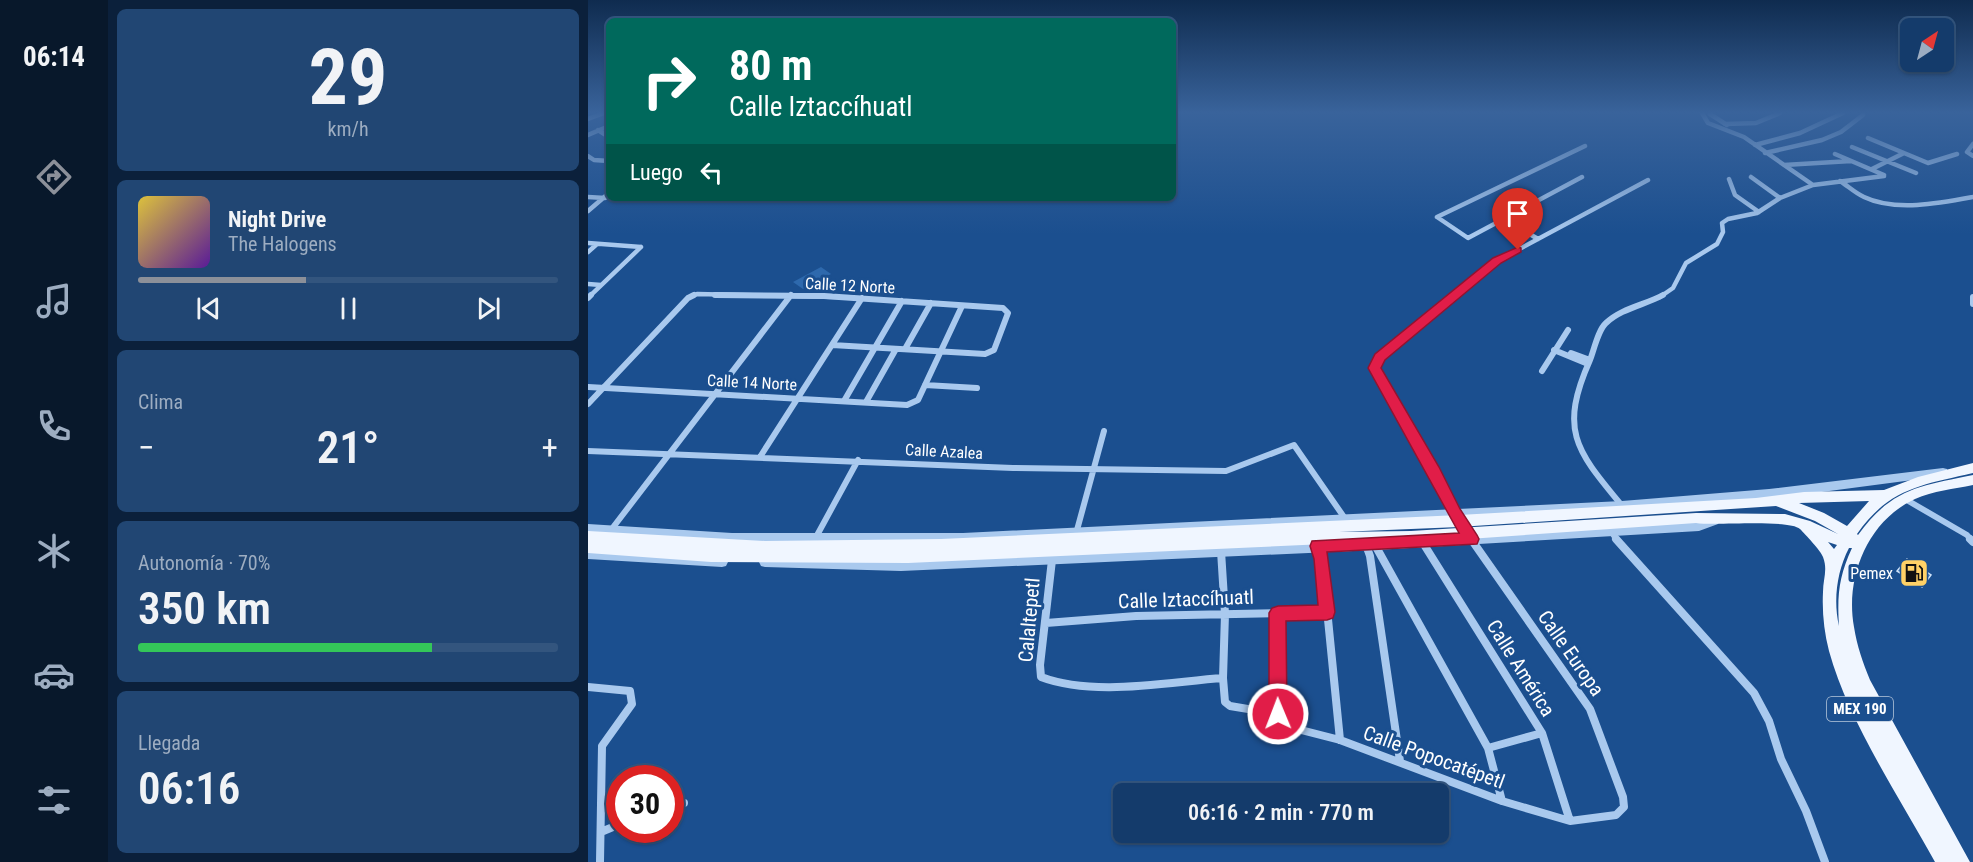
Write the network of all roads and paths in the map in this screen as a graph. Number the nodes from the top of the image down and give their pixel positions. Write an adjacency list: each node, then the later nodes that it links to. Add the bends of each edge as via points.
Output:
1 (1570, 153): 27 (street, via 1437,217 1468,238)
2 (1765, 153): 11 (street)
3 (1868, 153): 10 (street)
4 (1904, 153): 6 (street, via 1932,163); 10 (street)
5 (1835, 154): 9 (street)
6 (1957, 154)
7 (588, 156): 8 (street)
8 (606, 161)
9 (1851, 161): 11 (street); 12 (street)
10 (1889, 161): 12 (street); 13 (street)
11 (1783, 165): 19 (street)
12 (1872, 169): 18 (street, via 1884,176)
13 (1916, 173)
14 (1582, 177): 27 (street)
15 (1751, 177): 24 (street)
16 (1729, 179): 26 (street, via 1730,190 1736,197)
17 (1648, 180): 28 (street)
18 (1840, 181): 19 (street); 23 (street, via 1862,197 1876,201 1915,203)
19 (1813, 185): 24 (street)
20 (606, 196): 21 (street)
21 (588, 197)
22 (606, 197): 25 (street)
23 (1973, 197)
24 (1780, 198): 26 (street)
25 (588, 211)
26 (1759, 212): 49 (street, via 1722,223 1722,238 1689,260 1671,291 1612,316 1603,325)
27 (1505, 219): 28 (street)
28 (1538, 239): 73 (street, Calle Europa, via 1497,261 1380,357 1375,368)
29 (588, 243): 30 (street)
30 (598, 244): 31 (street); 33 (street, via 641,247)
31 (588, 252)
32 (588, 284): 33 (street)
33 (602, 285): 36 (street)
34 (791, 295): 37 (street, Calle 12 Norte); 53 (street, Calle 12 Norte, via 692,295); 55 (street)
35 (1973, 297): 40 (street)
36 (588, 298)
37 (862, 298): 38 (street, Calle 12 Norte); 43 (street)
38 (902, 301): 39 (street, Calle 12 Norte); 44 (street)
39 (931, 303): 41 (street, Calle 12 Norte); 46 (street)
40 (1973, 304)
41 (962, 306): 48 (street); 48 (street, Calle 12 Norte, via 1007,310 997,341 990,353)
42 (1568, 330): 47 (street)
43 (832, 345): 44 (street); 56 (street)
44 (875, 348): 45 (street); 57 (street)
45 (896, 349): 46 (street); 58 (street)
46 (905, 349): 48 (street)
47 (1555, 349): 49 (street); 50 (street)
48 (941, 351): 51 (street)
49 (1589, 362): 72 (street, via 1573,404 1576,438 1592,467)
50 (1542, 371)
51 (925, 385): 54 (street); 58 (street, Calle 14 Norte, via 913,403)
52 (588, 387): 53 (street, Calle 14 Norte)
53 (603, 387): 55 (street, Calle 14 Norte); 59 (street)
54 (977, 388)
55 (717, 393): 56 (street, Calle 14 Norte); 62 (street)
56 (798, 398): 57 (street, Calle 14 Norte); 63 (street)
57 (844, 401): 58 (street, Calle 14 Norte)
58 (866, 402)
59 (588, 404)
60 (1104, 432): 66 (street)
61 (588, 451): 62 (street, Calle Azalea)
62 (670, 454): 63 (street, Calle Azalea); 78 (street)
63 (760, 457): 64 (street, Calle Azalea)
64 (858, 460): 66 (street, Calle Azalea); 83 (street)
65 (1973, 468): 68 (main road, MEX 190); 69 (street)
66 (1095, 470): 74 (street, Calle Azalea, via 1226,471 1294,445); 79 (street)
67 (1973, 480): 70 (main road, MEX 190)
68 (1885, 495): 71 (main road); 84 (main road, MEX 190, via 1863,516)
69 (1740, 496): 71 (main road); 72 (street)
70 (1904, 499): 84 (main road, MEX 190); 85 (street)
71 (1774, 501): 72 (main road); 84 (main road, via 1800,509)
72 (1627, 513): 73 (main road); 75 (main road); 81 (main road)
73 (1457, 517): 74 (street); 81 (street, Calle Europa); 82 (main road, via 904,546 765,547)
74 (1346, 519): 79 (street)
75 (1714, 521): 76 (main road, via 1766,518); 80 (street, via 1699,526)
76 (1801, 523): 84 (main road); 92 (main road, via 1829,552)
77 (588, 529): 78 (street)
78 (611, 530): 83 (street)
79 (1077, 530): 83 (street, via 963,538)
80 (1611, 531): 81 (street); 110 (street, via 1754,693)
81 (1469, 536): 86 (street); 90 (main road, via 874,557); 104 (street, Calle Europa, via 1590,709)
82 (588, 537)
83 (814, 539)
84 (1854, 542): 92 (main road, MEX 190); 112 (main road, MEX 190, via 1845,589 1845,622 1860,679)
85 (1973, 542)
86 (1423, 543): 87 (street); 100 (street, Calle América)
87 (1371, 545): 88 (street); 102 (street); 103 (street)
88 (1317, 546): 89 (street); 93 (street)
89 (1221, 550): 91 (street); 95 (street)
90 (588, 553): 91 (street, via 704,562 901,566)
91 (1052, 560): 96 (street, Calaltepetl)
92 (1833, 570): 111 (main road, MEX 190, via 1830,617 1845,675 1865,719)
93 (1327, 612): 94 (street, Calle Iztaccíhuatl); 101 (street)
94 (1278, 613): 95 (street, Calle Iztaccíhuatl); 99 (street)
95 (1225, 614): 96 (street, Calle Iztaccíhuatl); 97 (street)
96 (1046, 623): 97 (street, Calaltepetl, via 1040,665 1041,677 1047,681 1087,686)
97 (1223, 678): 99 (street, Calle Popocatépetl, via 1225,702 1238,709)
98 (588, 687): 108 (street, via 630,691 632,704 602,746)
99 (1278, 714): 101 (street, Calle Popocatépetl, via 1301,730)
100 (1542, 733): 102 (street); 106 (street, Calle América)
101 (1340, 740): 103 (street, Calle Popocatépetl)
102 (1488, 747): 105 (street)
103 (1401, 761): 105 (street, Calle Popocatépetl)
104 (1623, 797): 106 (street, Calle Popocatépetl, via 1624,807 1616,815)
105 (1502, 801): 106 (street, Calle Popocatépetl)
106 (1570, 821)
107 (606, 830): 108 (street)
108 (601, 832): 109 (street)
109 (600, 862)
110 (1825, 862)
111 (1945, 862)
112 (1961, 862)

